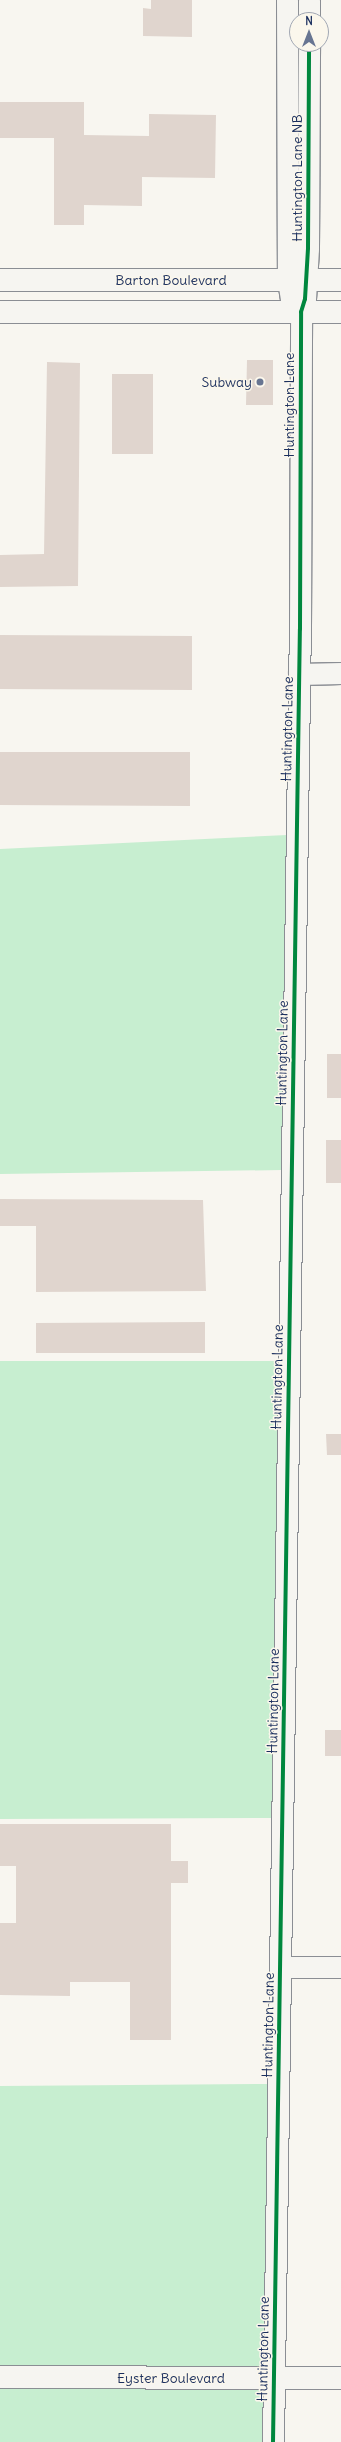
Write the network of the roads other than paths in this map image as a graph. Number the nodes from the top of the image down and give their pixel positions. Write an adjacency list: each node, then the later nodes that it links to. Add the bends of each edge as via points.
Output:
1 (287, 0): 5 (street)
2 (309, 0): 3 (street)
3 (309, 12)
4 (309, 52): 6 (street, Huntington Lane NB)
5 (287, 131): 6 (street); 9 (street)
6 (308, 131): 9 (street, Huntington Lane NB)
7 (0, 280): 8 (main road, Barton Boulevard)
8 (24, 280): 9 (main road, Barton Boulevard); 12 (main road)
9 (297, 280): 10 (main road, Barton Boulevard); 13 (street, Huntington Lane NB)
10 (341, 280)
11 (0, 312): 12 (main road)
12 (25, 312): 13 (main road)
13 (300, 312): 14 (main road); 16 (street, Huntington Lane)
14 (341, 312)
15 (341, 673): 16 (street)
16 (299, 674): 17 (street, Huntington Lane)
17 (280, 1967): 18 (street); 20 (street, Huntington Lane)
18 (341, 1967)
19 (0, 2377): 20 (main road, Eyster Boulevard)
20 (274, 2378): 21 (main road, Eyster Boulevard); 22 (street, Huntington Lane)
21 (341, 2378)
22 (273, 2442)

